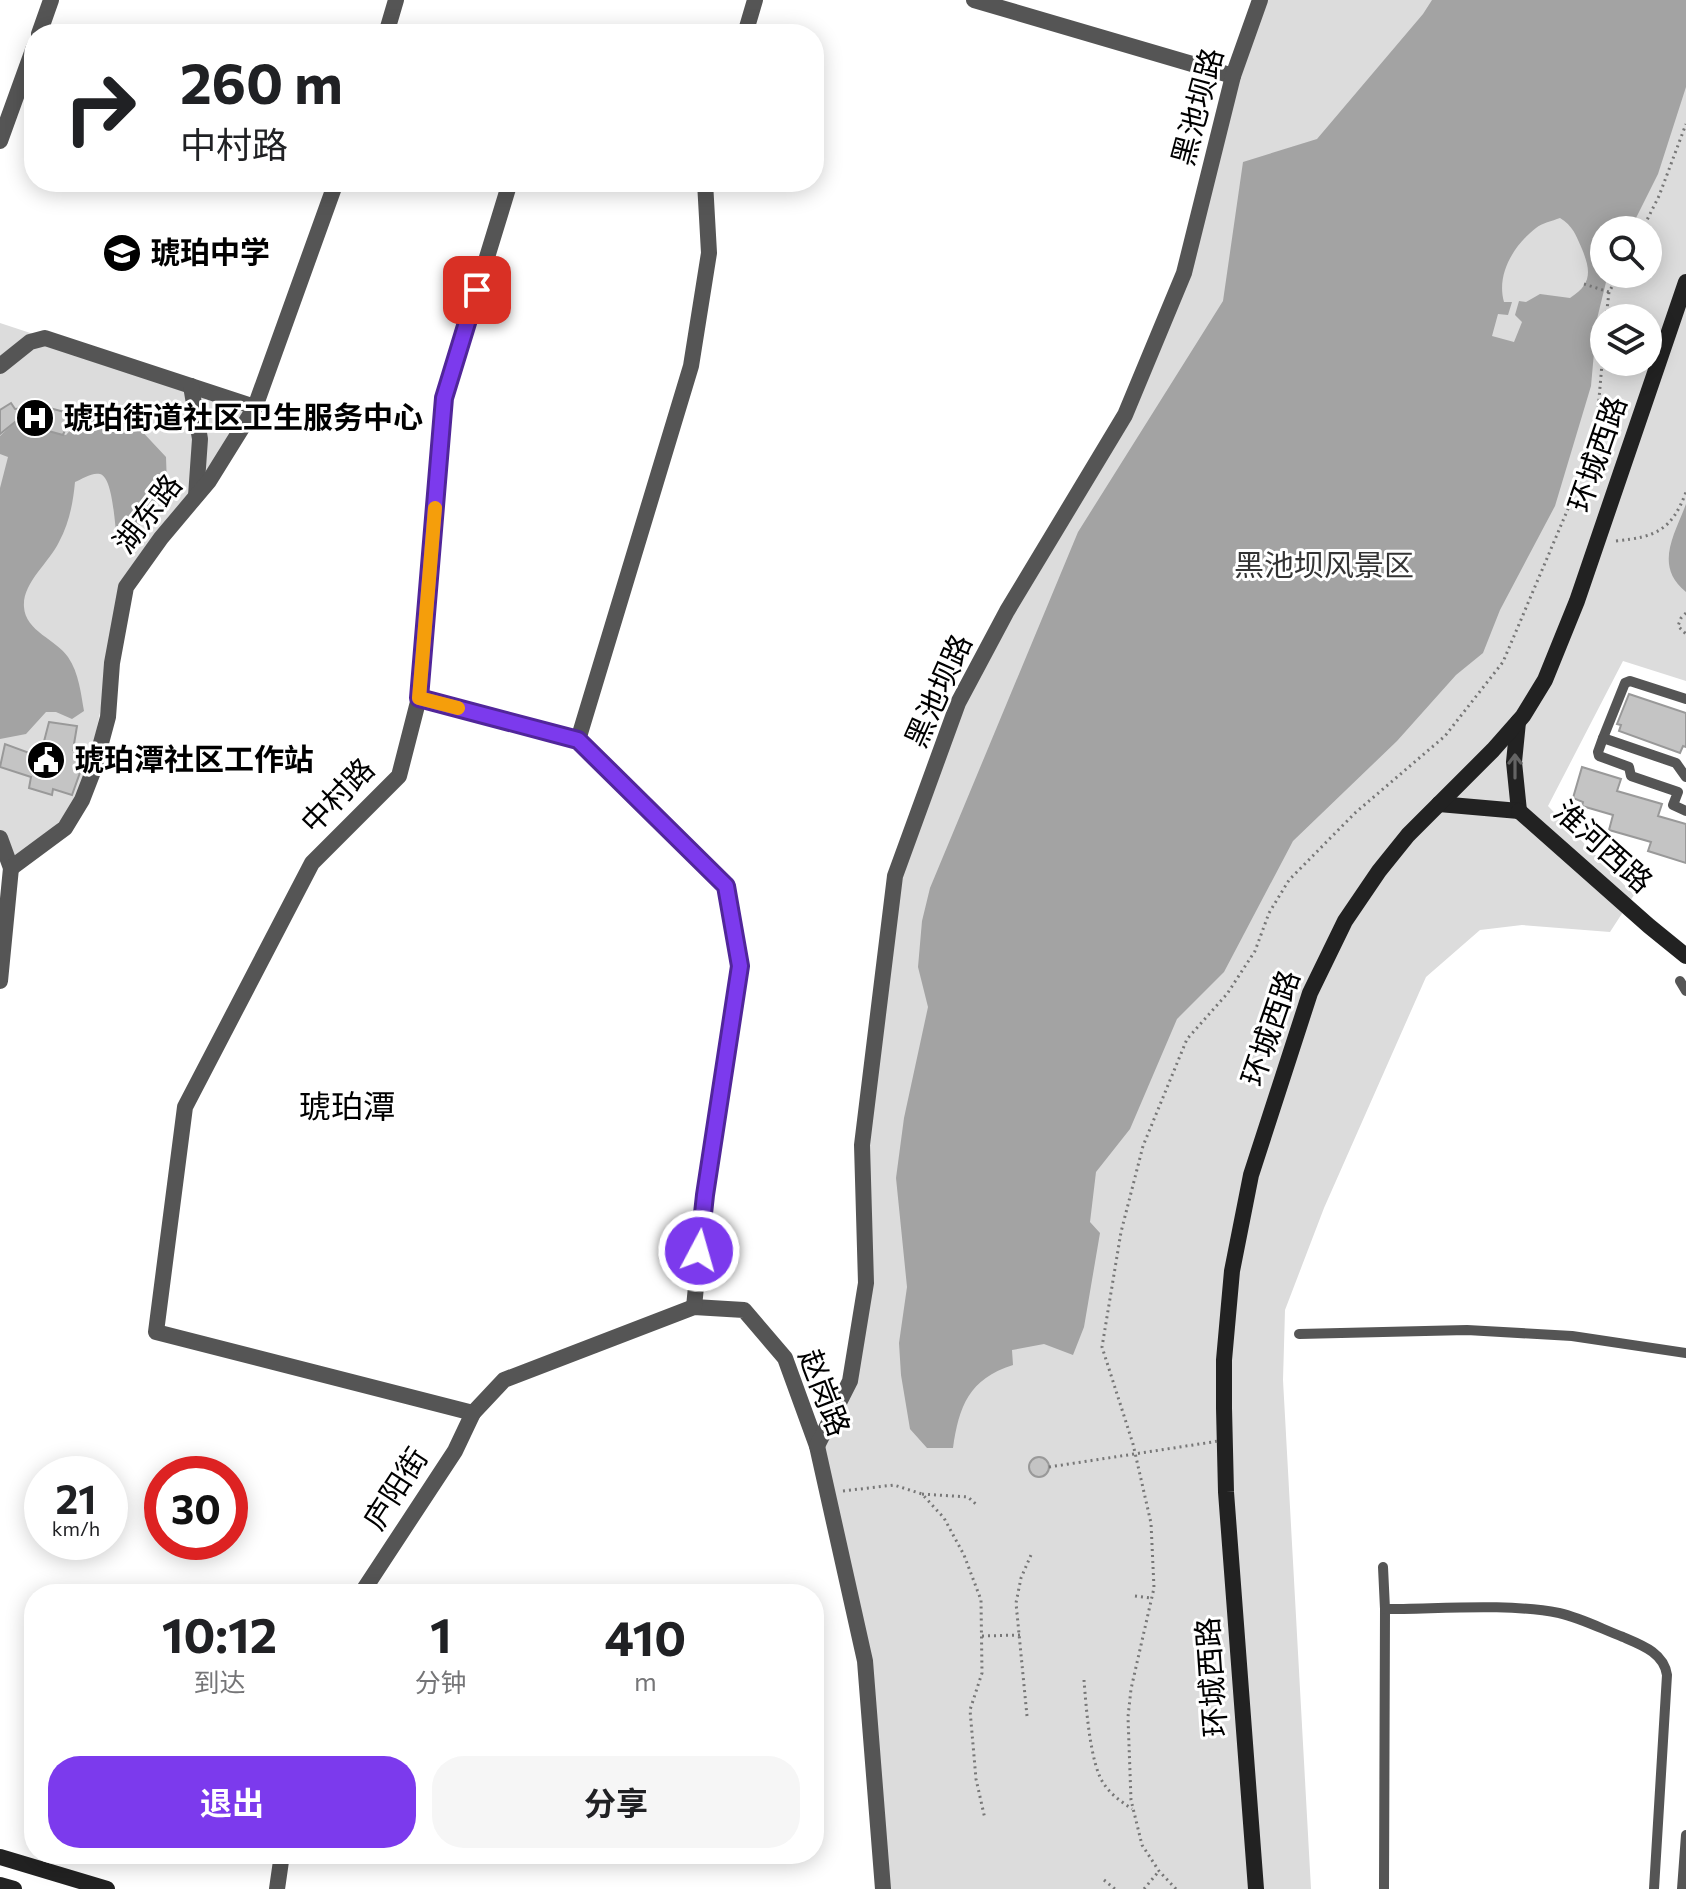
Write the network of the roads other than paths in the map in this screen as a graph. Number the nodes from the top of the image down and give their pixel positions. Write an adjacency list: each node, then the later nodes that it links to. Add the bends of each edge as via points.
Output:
1 (51, 0): 6 (street)
2 (396, 0): 7 (street)
3 (755, 0): 8 (street)
4 (974, 0): 10 (street)
5 (1260, 0): 10 (street, 黑池坝路)
6 (43, 24)
7 (389, 24)
8 (748, 24)
9 (24, 75): 11 (street)
10 (1233, 76): 38 (street, 黑池坝路, via 1184,273 1131,401 958,703 895,876 862,1145 866,1283 850,1381)
11 (0, 141)
12 (332, 192): 18 (street, 湖东路)
13 (507, 192): 20 (street, 中村路, via 444,398)
14 (706, 192): 24 (street, via 709,253 691,366)
15 (1686, 282): 22 (street, 环城西路, via 1563,638)
16 (0, 366): 17 (street, via 30,342 45,338)
17 (191, 386): 18 (street); 19 (street, via 200,439)
18 (255, 407): 19 (street, 湖东路)
19 (196, 496): 31 (street, 湖东路, via 126,587 108,717 82,800 65,828)
20 (419, 698): 24 (street); 37 (street, 中村路, via 399,776 312,863 185,1107 156,1332)
21 (1686, 699): 23 (lane, via 1625,683)
22 (1518, 722): 27 (street, 环城西路); 28 (street, one-way to 22, via 1514,762)
23 (1603, 738): 25 (lane, via 1676,763); 26 (lane, via 1599,756 1629,767 1631,776)
24 (578, 740): 34 (street, via 726,886 740,966 705,1195)
25 (1685, 777): 26 (lane)
26 (1678, 792): 29 (lane, via 1673,805)
27 (1439, 804): 28 (street); 50 (street, 环城西路, via 1379,871 1318,974 1251,1175 1232,1271 1224,1360 1226,1492)
28 (1519, 811): 32 (street, 淮河西路)
29 (1686, 811)
30 (0, 838): 31 (street)
31 (11, 868): 33 (street)
32 (1686, 956)
33 (0, 981)
34 (694, 1307): 37 (street, 赵岗路, via 504,1380); 38 (street, 赵岗路, via 744,1310 785,1358)
35 (1299, 1334): 36 (lane, via 1467,1330 1572,1336)
36 (1686, 1353)
37 (473, 1413): 40 (street, 庐阳街, via 455,1451)
38 (817, 1446): 49 (street, 赵岗路, via 865,1661)
39 (1383, 1567): 41 (lane)
40 (368, 1584)
41 (1385, 1609): 51 (lane); 52 (lane, via 1563,1614 1645,1646 1660,1658 1667,1675)
42 (1686, 1835): 53 (lane)
43 (0, 1857): 47 (street)
44 (281, 1864): 48 (street)
45 (0, 1885): 46 (street)
46 (14, 1889)
47 (107, 1889)
48 (277, 1889)
49 (883, 1889)
50 (1256, 1889)
51 (1384, 1889)
52 (1654, 1889)
53 (1682, 1889)

